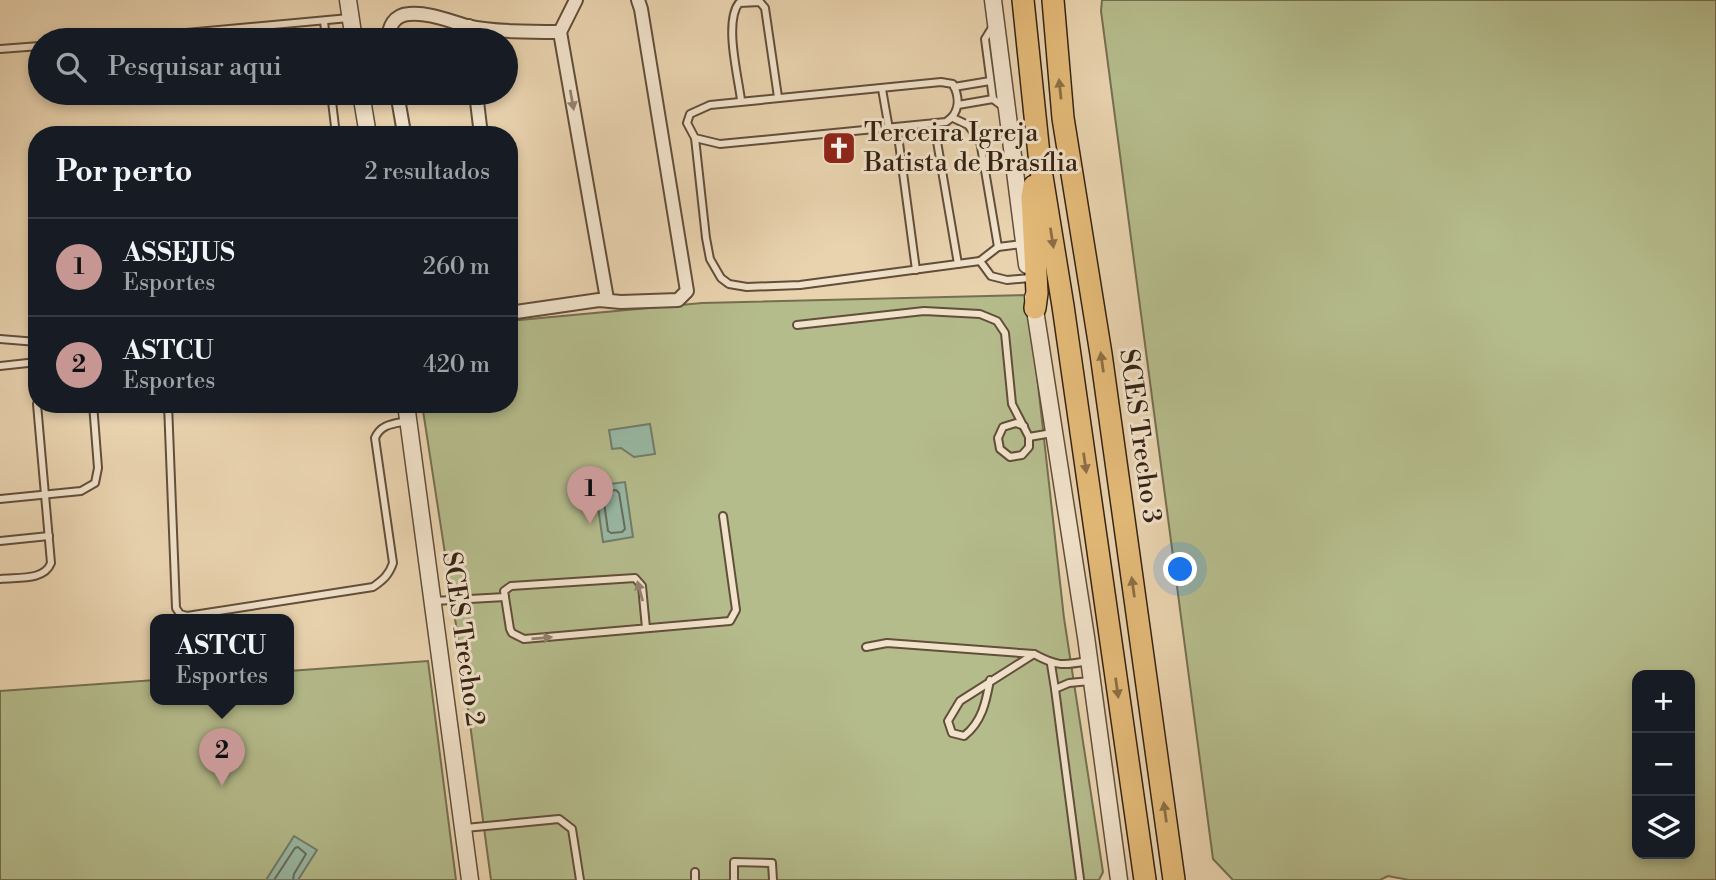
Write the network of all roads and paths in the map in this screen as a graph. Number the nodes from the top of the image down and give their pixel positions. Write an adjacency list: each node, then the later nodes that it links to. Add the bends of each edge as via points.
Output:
1 (348, 0): 7 (street)
2 (576, 0): 17 (street)
3 (638, 0): 47 (street, via 687,290 678,300)
4 (993, 0): 9 (street)
5 (1023, 0): 40 (highway)
6 (1053, 0): 91 (highway, SCES Trecho 3, one-way to 6, via 1101,354 1063,118)
7 (350, 18): 8 (lane); 13 (street)
8 (324, 21): 11 (lane); 12 (lane)
9 (996, 21): 20 (lane, via 985,39); 31 (street)
10 (470, 26): 14 (street, via 408,13 397,17); 15 (street)
11 (245, 28)
12 (325, 28)
13 (352, 28)
14 (390, 28)
15 (500, 28)
16 (518, 29): 17 (street)
17 (560, 32): 47 (street, one-way to 47)
18 (28, 47): 19 (lane)
19 (0, 49)
20 (990, 81): 21 (lane); 24 (lane)
21 (954, 87): 22 (lane, via 941,82); 30 (lane)
22 (882, 89): 23 (lane); 38 (lane)
23 (778, 97): 25 (lane); 25 (lane, via 765,8 753,1 739,3 734,10 732,33)
24 (993, 99): 30 (lane); 31 (lane)
25 (741, 100): 39 (lane, via 690,114 687,123)
26 (332, 105): 34 (lane)
27 (363, 105): 35 (street)
28 (399, 105): 36 (street)
29 (477, 105): 37 (street)
30 (958, 105): 32 (lane)
31 (1006, 110): 41 (street)
32 (953, 118): 33 (lane); 42 (lane, via 968,125 981,141)
33 (934, 124): 38 (lane); 44 (lane)
34 (335, 126)
35 (366, 126)
36 (403, 126)
37 (480, 126)
38 (893, 128): 39 (lane, via 720,144); 45 (lane)
39 (695, 138): 45 (lane, via 710,259 729,284 800,285)
40 (1040, 164): 48 (highway, via 1032,197); 90 (highway, one-way to 90)
41 (1024, 244): 42 (lane); 46 (street)
42 (998, 247): 43 (lane)
43 (980, 261): 44 (lane); 46 (lane, via 991,276)
44 (958, 264): 45 (lane)
45 (916, 270)
46 (1030, 278): 48 (street)
47 (607, 299): 49 (street)
48 (1035, 308): 61 (street)
49 (518, 312)
50 (797, 325): 60 (lane, via 924,311 980,314 997,321 1005,333 1012,404)
51 (0, 340): 52 (lane)
52 (28, 342)
53 (28, 363): 54 (lane)
54 (0, 366)
55 (38, 413): 63 (lane)
56 (94, 413): 63 (lane, via 95,483 81,491)
57 (168, 413): 71 (lane, via 176,608)
58 (405, 413): 72 (lane, via 383,426 375,438 393,563 383,580 373,587)
59 (407, 413): 70 (street, SCES Trecho 2)
60 (1024, 426): 62 (lane); 62 (lane, via 1003,427 1000,449 1010,457 1022,455 1029,447)
61 (1054, 433): 62 (lane); 76 (street)
62 (1029, 437)
63 (45, 495): 64 (lane); 66 (lane)
64 (0, 499)
65 (723, 516): 73 (lane, via 734,617)
66 (50, 536): 67 (lane); 68 (lane, via 48,570 42,575)
67 (0, 541)
68 (0, 579)
69 (505, 597): 70 (lane); 73 (lane, one-way to 73, via 510,629 524,639); 73 (lane, one-way to 69, via 642,586 635,578 511,586 504,591)
70 (432, 601): 81 (street, SCES Trecho 2)
71 (180, 614)
72 (200, 614)
73 (646, 628)
74 (866, 647): 75 (lane, via 887,643)
75 (1034, 654): 77 (lane); 78 (lane)
76 (1089, 661): 77 (lane); 79 (street)
77 (1051, 664): 80 (lane)
78 (990, 680): 78 (lane, via 976,727 964,736 952,733 948,722 961,701)
79 (1092, 680): 80 (lane); 89 (street)
80 (1055, 689): 83 (lane)
81 (464, 828): 84 (street, SCES Trecho 2); 85 (lane, via 559,819 572,830)
82 (695, 872): 86 (lane)
83 (1080, 878)
84 (470, 880)
85 (580, 880)
86 (695, 880)
87 (734, 880): 88 (lane, via 734,862 772,863)
88 (773, 880)
89 (1119, 880)
90 (1145, 880)
91 (1174, 880)

